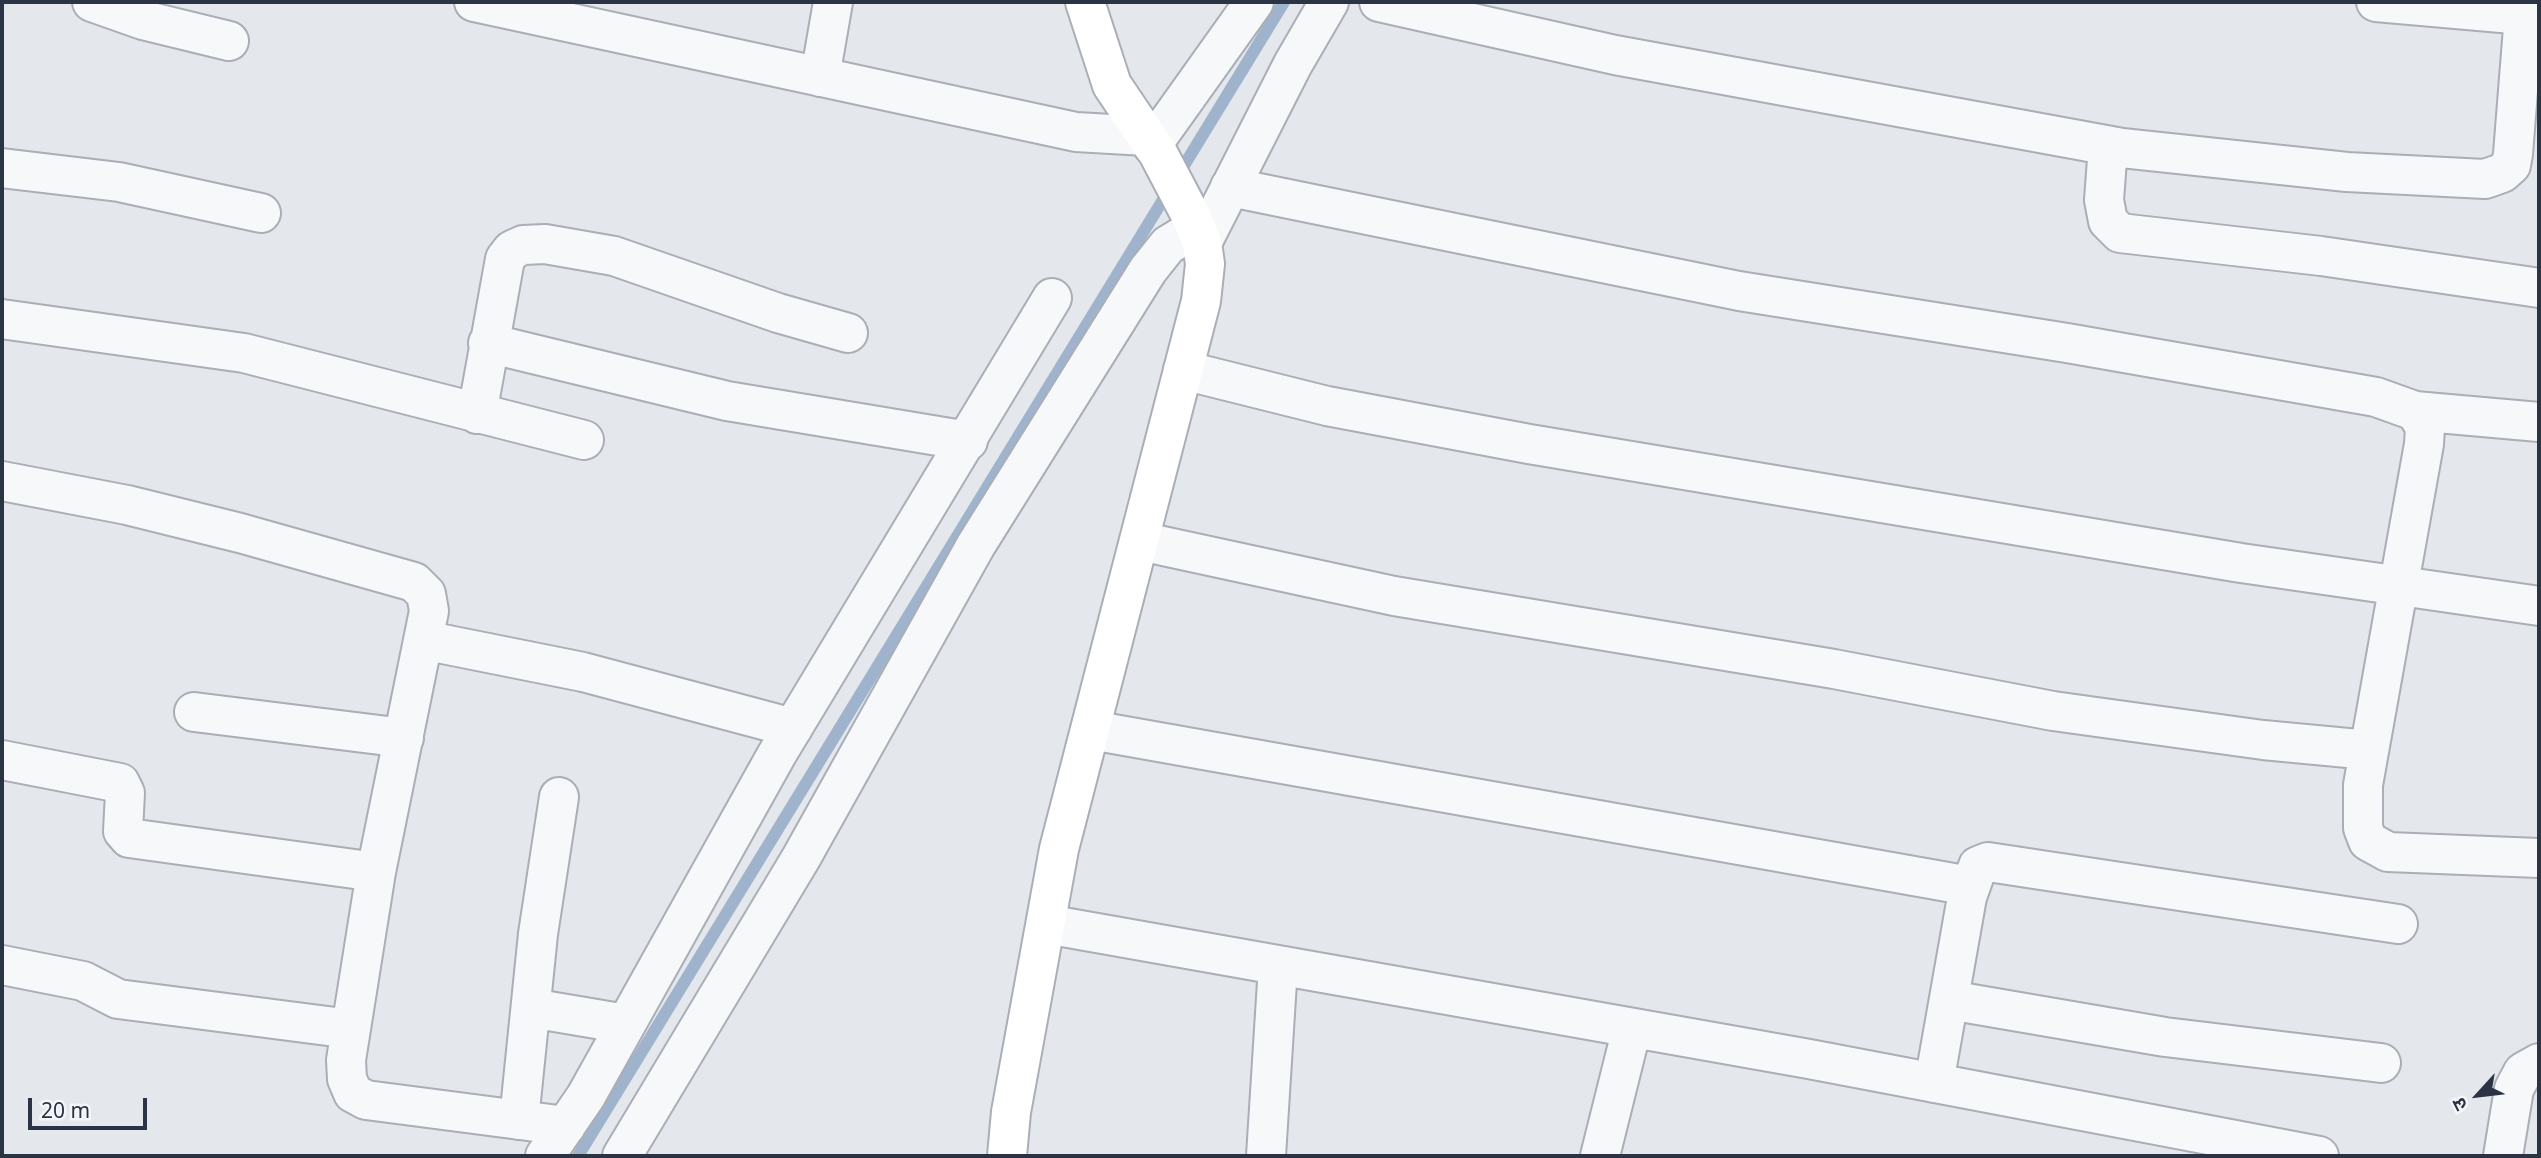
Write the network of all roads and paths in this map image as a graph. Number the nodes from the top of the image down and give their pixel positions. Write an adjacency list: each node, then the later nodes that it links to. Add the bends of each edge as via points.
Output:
1 (96, 2): 10 (street, via 143,20)
2 (474, 2): 11 (street)
3 (833, 2): 11 (street)
4 (1085, 2): 12 (street, via 1112,85)
5 (1254, 2): 12 (street)
6 (1329, 2): 15 (street)
7 (1380, 2): 13 (street, via 1615,55)
8 (2376, 2): 9 (street)
9 (2525, 8): 13 (street, via 2511,165 2485,179 2347,173)
10 (229, 41)
11 (820, 77): 12 (street)
12 (1152, 145): 17 (street)
13 (2108, 146): 18 (street, via 2104,200 2108,221 2120,233)
14 (2, 168): 16 (street, via 119,182)
15 (1230, 187): 17 (street); 24 (street, via 1739,291 2363,394)
16 (261, 213)
17 (1196, 229): 23 (street, via 1205,264 1201,301); 59 (street, via 1178,237 1160,254 976,545 801,858)
18 (2539, 288)
19 (1052, 298): 28 (street)
20 (2, 319): 25 (street, via 244,353)
21 (848, 333): 22 (street, via 614,256 545,244 523,245 505,260)
22 (488, 343): 25 (street); 28 (street, via 727,401)
23 (1183, 370): 30 (street); 31 (street, via 1327,406 1529,444 2241,563)
24 (2415, 411): 26 (street); 31 (street, via 2425,427 2424,444)
25 (477, 414): 27 (street)
26 (2539, 422)
27 (584, 440)
28 (968, 441): 35 (street)
29 (2, 481): 33 (street, via 127,505 414,582 426,594 429,611)
30 (1140, 541): 36 (street); 38 (street, via 1394,596 1834,669 2053,711)
31 (2398, 583): 32 (street); 38 (street)
32 (2539, 606)
33 (423, 640): 35 (street, via 583,672); 37 (street)
34 (194, 712): 37 (street)
35 (793, 728): 50 (street)
36 (1091, 730): 43 (street); 44 (street, via 1059,849)
37 (404, 738): 42 (street)
38 (2369, 750): 41 (street, via 2361,802 2368,841 2388,852)
39 (2, 760): 42 (street, via 120,783 125,793 123,831 129,838)
40 (559, 797): 49 (street)
41 (2539, 858)
42 (376, 872): 52 (street)
43 (1970, 886): 45 (street, via 1978,866 1997,862); 48 (street)
44 (1046, 924): 47 (street); 60 (street)
45 (2398, 924)
46 (2, 965): 52 (street, via 83,981 118,999)
47 (1278, 966): 51 (street); 61 (street)
48 (1949, 1000): 53 (street, via 2165,1037); 55 (street)
49 (531, 1008): 50 (street); 56 (street)
50 (626, 1024): 58 (street)
51 (1632, 1028): 55 (street); 62 (street)
52 (351, 1029): 56 (street, via 346,1060 353,1093 366,1100)
53 (2381, 1063)
54 (2539, 1063): 64 (street, via 2523,1072 2514,1089)
55 (1934, 1083): 57 (street)
56 (519, 1120): 58 (street)
57 (2139, 1140): 63 (street)
58 (555, 1141)
59 (622, 1156)
60 (1007, 1156)
61 (1266, 1156)
62 (1600, 1156)
63 (2319, 1156)
64 (2503, 1156)

